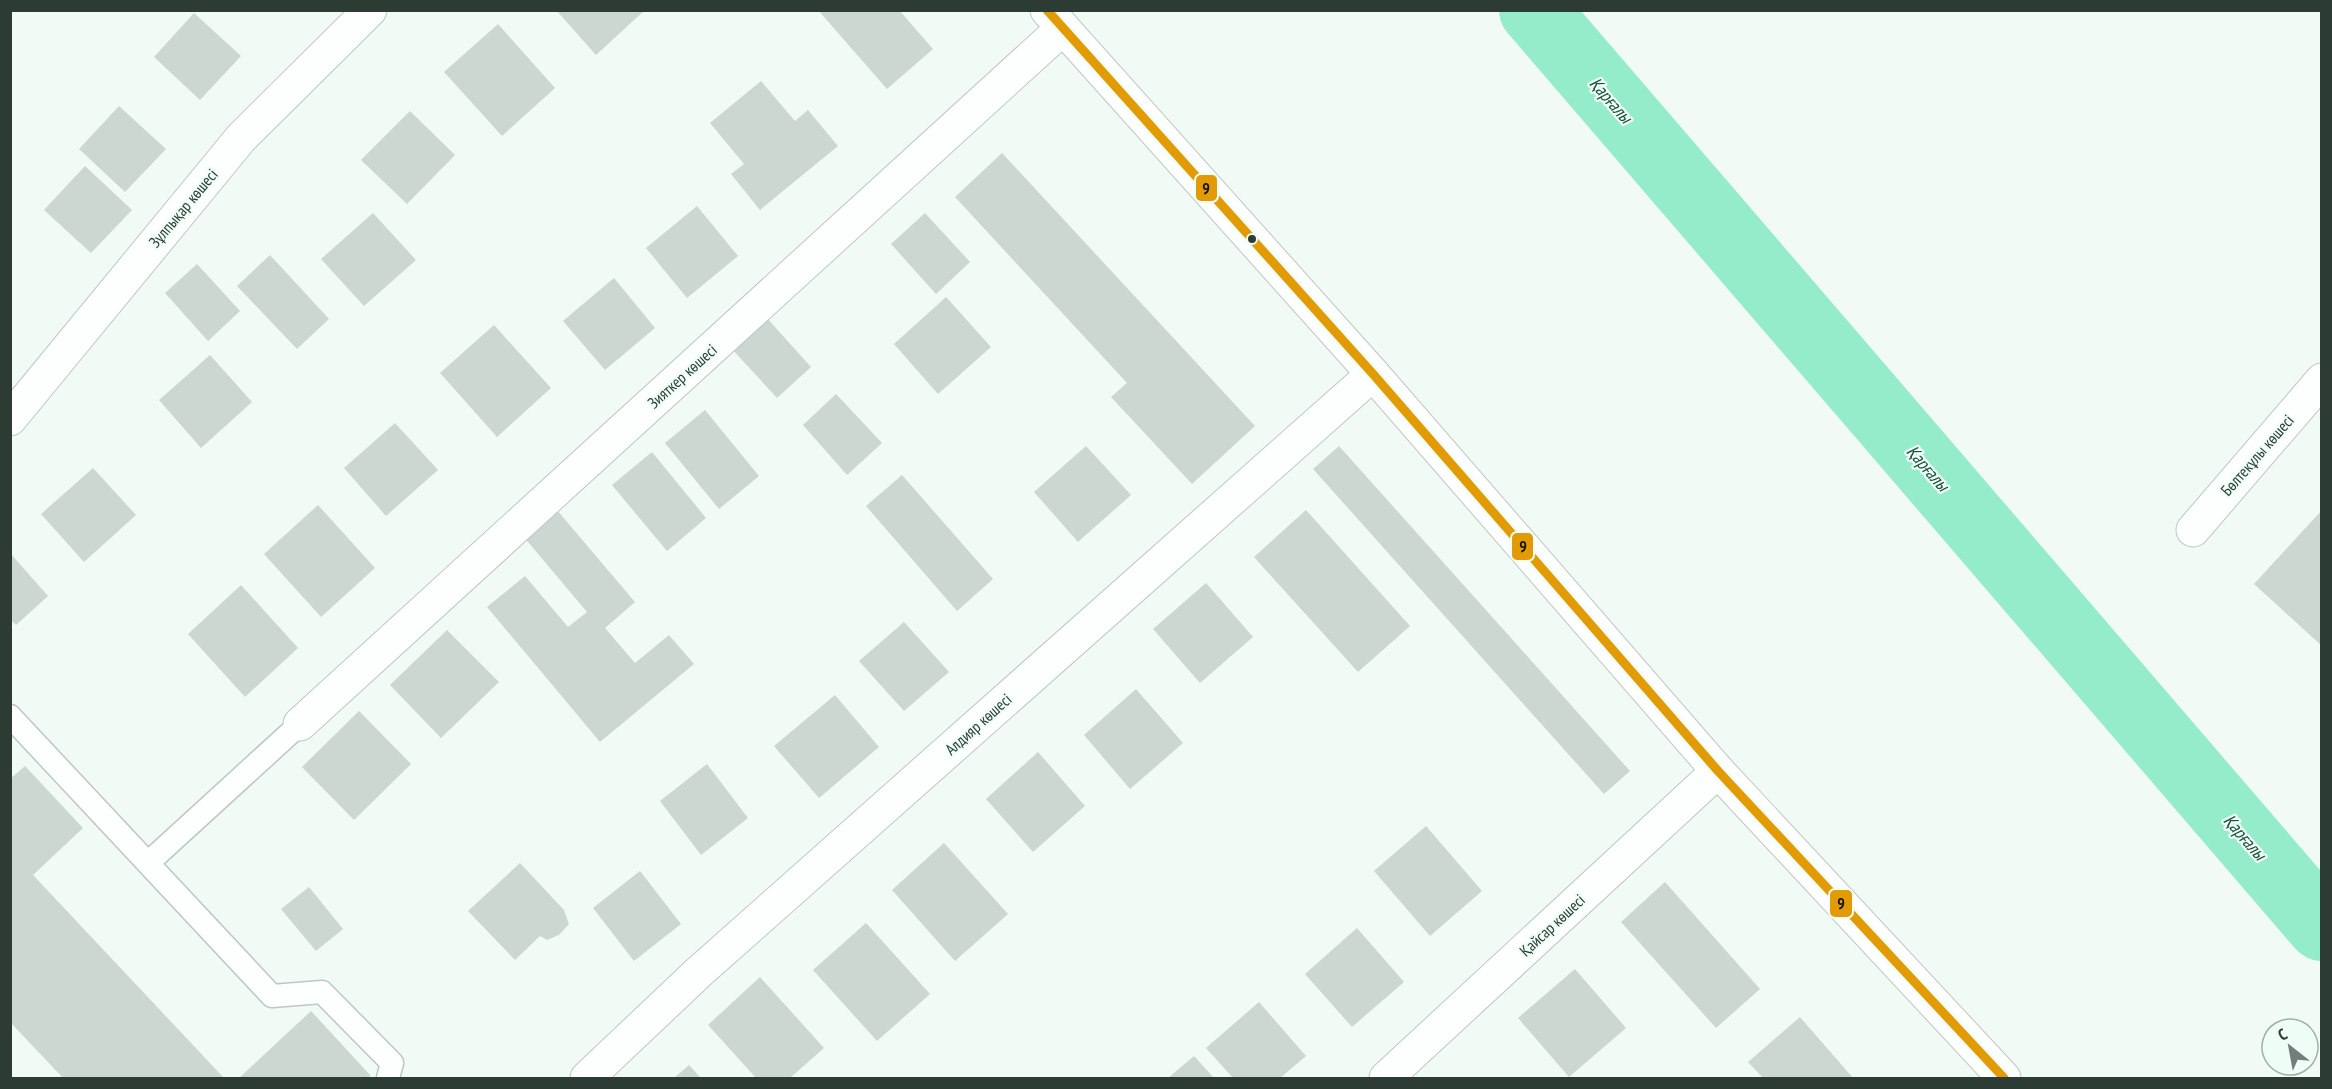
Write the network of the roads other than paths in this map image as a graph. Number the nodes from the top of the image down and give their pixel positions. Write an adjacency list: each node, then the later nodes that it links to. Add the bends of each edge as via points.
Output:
1 (370, 10): 5 (street, Зұлпықар көшесі, via 241,138)
2 (1055, 19): 3 (street); 8 (street, Зияткер көшесі)
3 (1373, 374): 9 (street); 12 (street, Алдияр көшесі, via 708,964)
4 (2322, 380): 6 (street, Бөлтекұлы көшесі)
5 (10, 418)
6 (2193, 530)
7 (10, 716): 10 (lane)
8 (300, 724): 10 (lane)
9 (1718, 771): 13 (street, Қайсар көшесі); 14 (street)
10 (149, 862): 11 (lane, via 272,996 322,992 392,1063)
11 (388, 1078)
12 (587, 1078)
13 (1386, 1078)
14 (2004, 1078)

